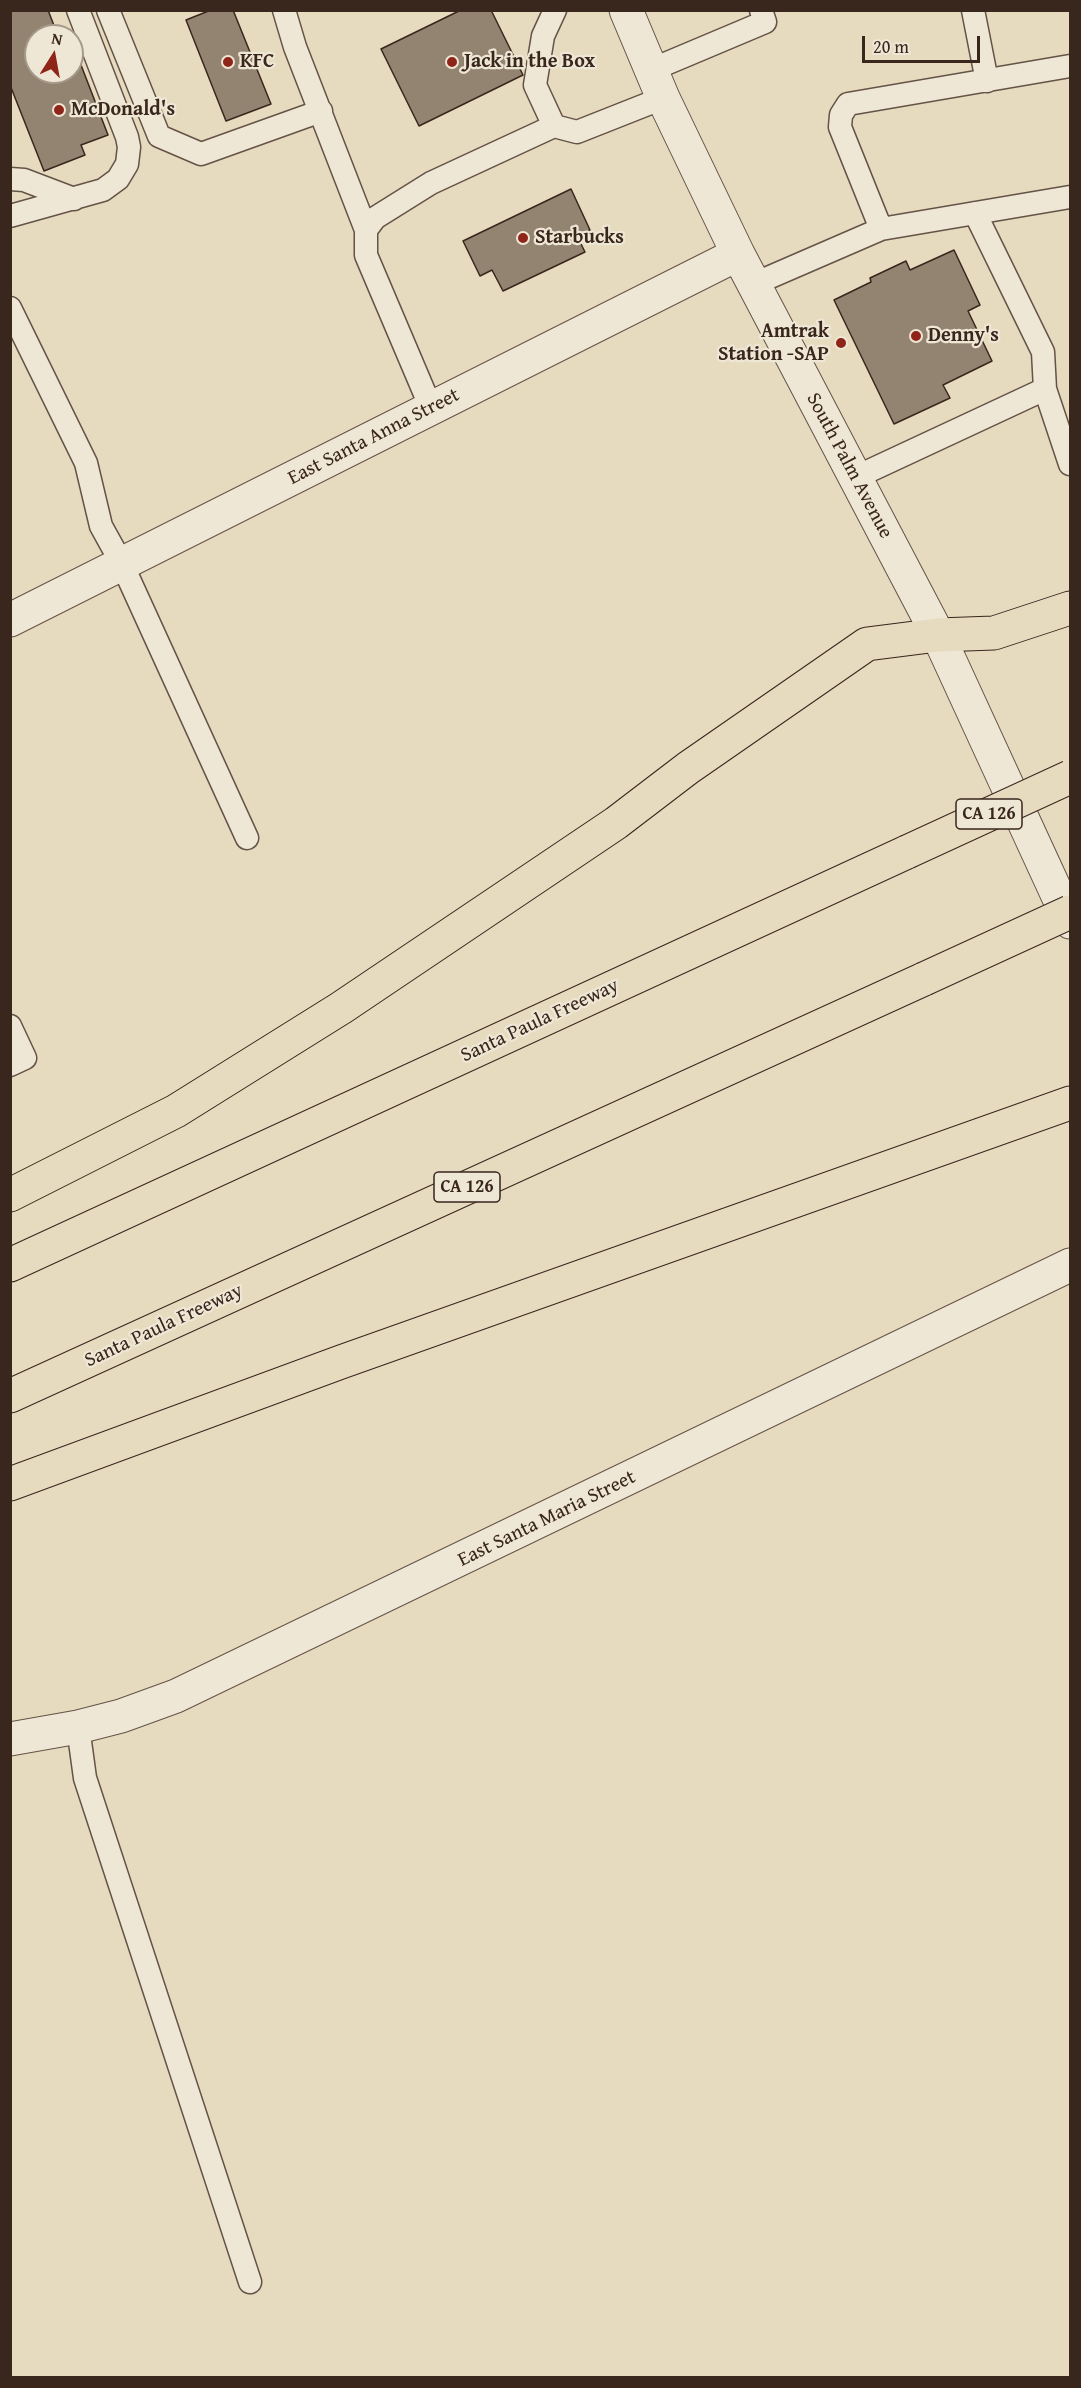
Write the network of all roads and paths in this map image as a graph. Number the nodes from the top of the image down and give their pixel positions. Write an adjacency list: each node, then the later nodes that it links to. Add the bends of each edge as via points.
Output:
1 (78, 10): 15 (lane, via 129,147 124,170 115,182)
2 (108, 10): 11 (lane, via 159,136 201,154)
3 (284, 10): 11 (lane)
4 (555, 10): 12 (lane, via 543,36 535,85)
5 (626, 10): 10 (street, South Palm Avenue)
6 (761, 10): 10 (lane, via 765,22)
7 (973, 10): 9 (lane)
8 (1071, 66): 9 (lane)
9 (987, 81): 18 (lane, via 848,104 840,127)
10 (657, 84): 12 (lane, via 577,132); 20 (street, South Palm Avenue)
11 (321, 111): 19 (lane)
12 (554, 126): 19 (lane, via 431,183 375,218)
13 (10, 179): 15 (lane, via 24,180)
14 (1071, 197): 16 (lane)
15 (74, 199): 17 (lane)
16 (975, 213): 18 (lane); 23 (lane, via 1043,352)
17 (10, 216)
18 (881, 229): 21 (lane)
19 (366, 230): 24 (lane, via 366,255)
20 (738, 254): 21 (street, South Palm Avenue); 24 (street, East Santa Anna Street)
21 (754, 284): 26 (street, South Palm Avenue)
22 (10, 308): 27 (lane, via 86,463 101,526)
23 (1045, 389): 25 (lane); 26 (lane)
24 (431, 408): 27 (street, East Santa Anna Street)
25 (1071, 464)
26 (854, 478): 30 (street, South Palm Avenue)
27 (122, 564): 29 (street, East Santa Anna Street); 32 (lane)
28 (1071, 608): 30 (highway, via 994,633)
29 (10, 620)
30 (938, 635): 34 (street, South Palm Avenue); 38 (highway, via 867,644 616,823 341,1008 176,1111)
31 (1071, 777): 39 (highway, Santa Paula Freeway / CA 126, bridge)
32 (247, 838)
33 (1071, 912): 41 (highway, Santa Paula Freeway / CA 126, bridge)
34 (1071, 922)
35 (10, 1026): 36 (lane, via 25,1058)
36 (10, 1065)
37 (1071, 1103): 42 (highway, via 340,1362)
38 (10, 1195)
39 (10, 1265)
40 (1071, 1265): 43 (street, East Santa Maria Street, via 187,1691 121,1716)
41 (10, 1396)
42 (10, 1484)
43 (78, 1727): 44 (street, East Santa Maria Street); 45 (lane, via 85,1778)
44 (10, 1739)
45 (250, 2282)

